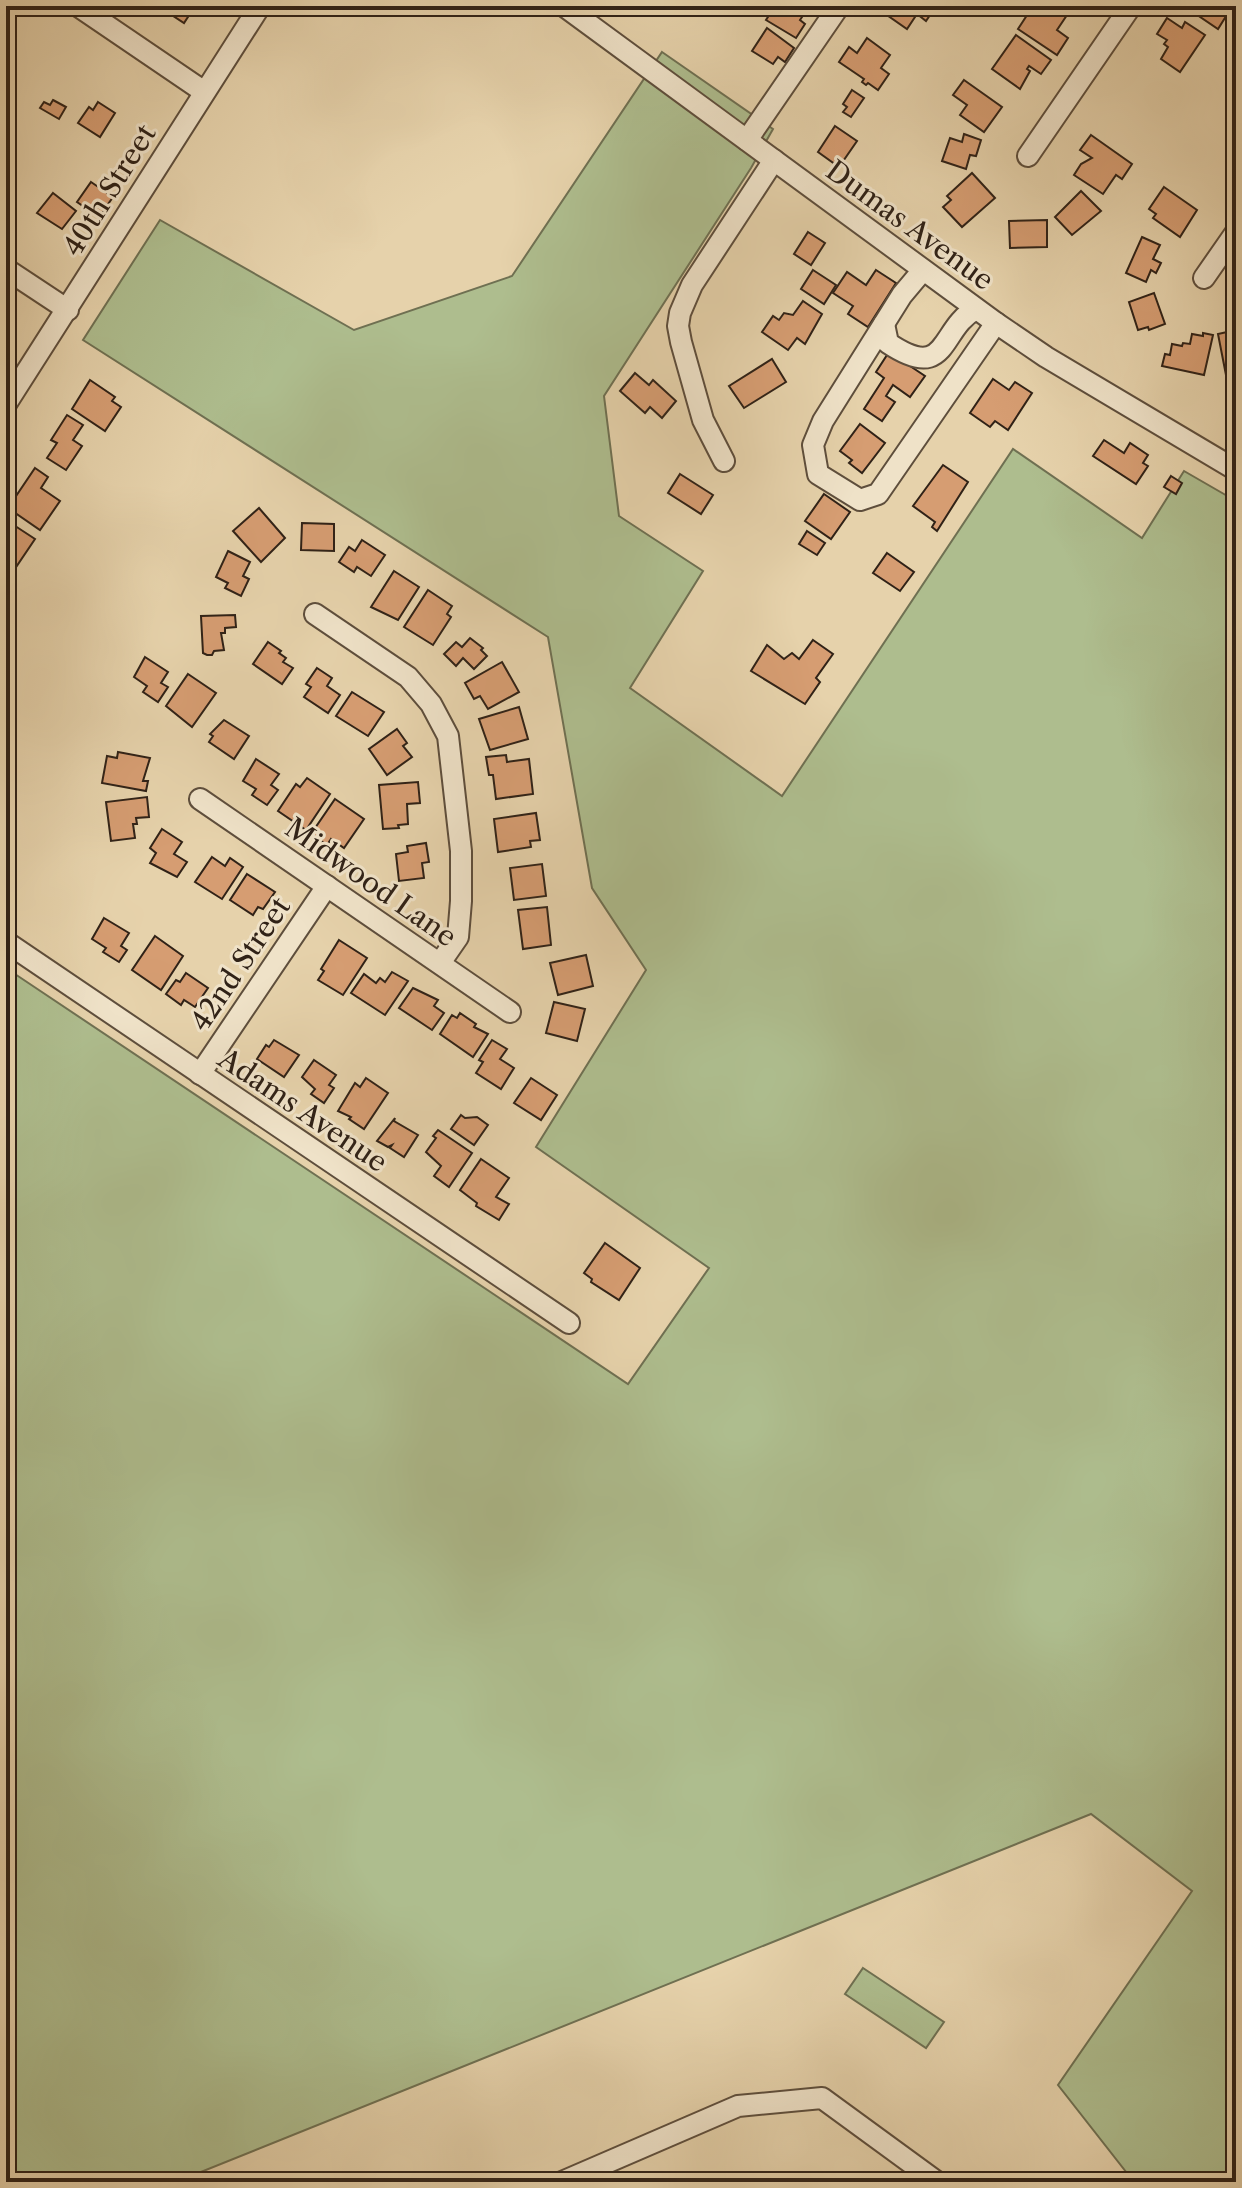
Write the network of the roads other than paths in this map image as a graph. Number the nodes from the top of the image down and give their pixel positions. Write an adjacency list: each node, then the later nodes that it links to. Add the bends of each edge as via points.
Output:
1 (78, 6): 6 (street)
2 (260, 6): 6 (street, 40th Street)
3 (564, 6): 7 (street, Dumas Avenue)
4 (839, 6): 7 (street)
5 (1131, 6): 8 (street)
6 (203, 91): 15 (street, 40th Street)
7 (747, 140): 9 (street, Dumas Avenue)
8 (1028, 156)
9 (774, 160): 12 (street, Dumas Avenue); 19 (street, via 692,285 680,313 681,342 703,420)
10 (1236, 232): 13 (street)
11 (6, 269): 15 (street)
12 (923, 270): 14 (street, Dumas Avenue); 17 (street)
13 (1204, 278)
14 (976, 309): 16 (street, Dumas Avenue); 17 (street, via 962,316 934,355 920,358 888,343)
15 (68, 310): 18 (street, 40th Street)
16 (996, 323): 17 (street, via 878,494 860,500 818,474 813,445); 20 (street, Dumas Avenue)
17 (884, 324)
18 (6, 404)
19 (724, 461)
20 (1236, 470)
21 (315, 614): 25 (street, via 408,677 448,736 461,901 458,937)
22 (200, 799): 23 (street, Midwood Lane)
23 (327, 886): 25 (street, Midwood Lane); 27 (street, 42nd Street)
24 (6, 942): 27 (street, Adams Avenue)
25 (440, 963): 26 (street, Midwood Lane)
26 (510, 1012)
27 (200, 1074): 28 (street, Adams Avenue)
28 (569, 1323)
29 (562, 2182): 30 (street, via 738,2106 822,2098)
30 (937, 2182)

